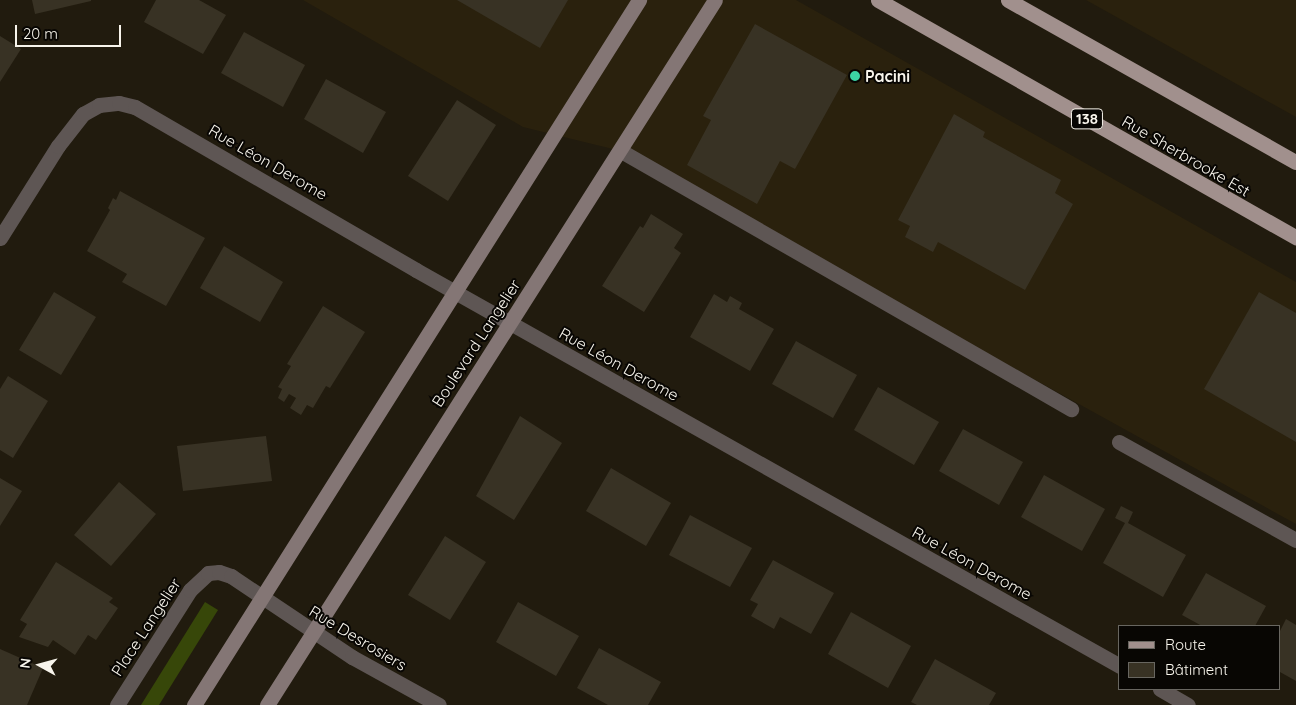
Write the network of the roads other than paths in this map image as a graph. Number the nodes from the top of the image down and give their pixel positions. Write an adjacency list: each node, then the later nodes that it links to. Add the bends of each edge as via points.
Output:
1 (639, 0): 9 (main road)
2 (715, 0): 5 (main road, Boulevard Langelier)
3 (878, 0): 7 (main road, Rue Sherbrooke Est / 138)
4 (1008, 0): 6 (main road)
5 (621, 151): 10 (main road, Boulevard Langelier); 11 (street)
6 (1295, 160)
7 (1296, 237)
8 (0, 238): 9 (street, Rue Léon Derome, via 70,128 83,114 99,105 119,104 151,114)
9 (455, 292): 10 (street, Rue Léon Derome); 14 (main road)
10 (509, 322): 15 (main road, Boulevard Langelier); 16 (street, Rue Léon Derome)
11 (1071, 409)
12 (1119, 442): 13 (street)
13 (1296, 540)
14 (262, 598): 15 (street, Rue Desrosiers); 18 (street, Place Langelier, via 231,576 219,572 208,573 198,580); 19 (main road)
15 (313, 632): 20 (main road, Boulevard Langelier); 21 (street, Rue Desrosiers, via 352,658)
16 (1118, 665)
17 (1162, 690): 22 (street)
18 (117, 705)
19 (194, 705)
20 (267, 705)
21 (439, 705)
22 (1188, 705)

